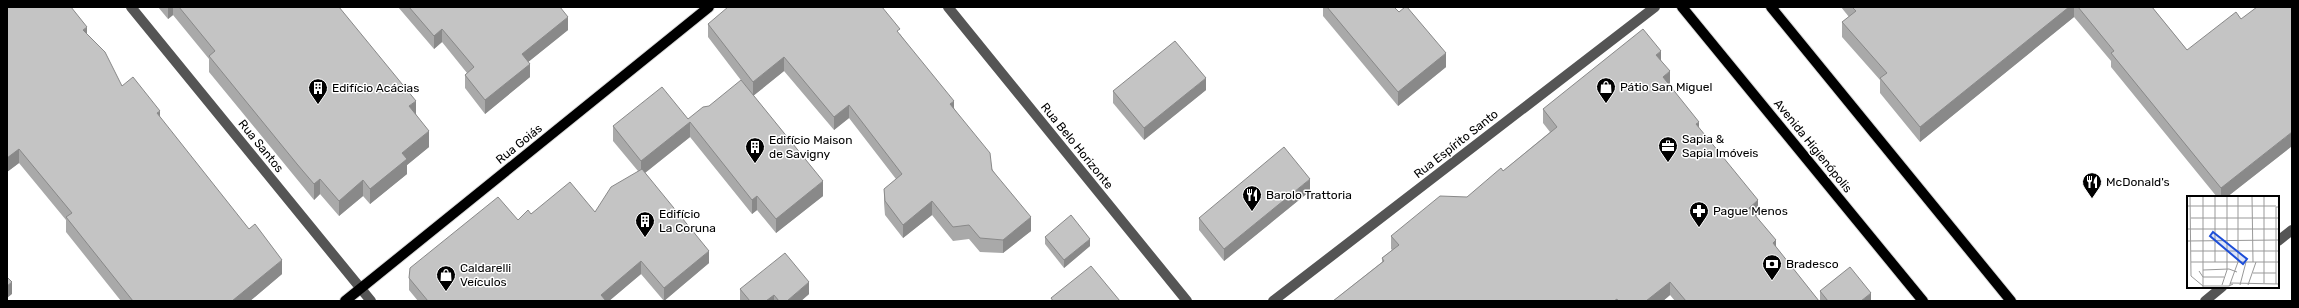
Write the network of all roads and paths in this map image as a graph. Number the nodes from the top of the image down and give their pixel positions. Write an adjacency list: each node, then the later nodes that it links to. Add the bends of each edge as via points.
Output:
1 (131, 7): 9 (street, Rua Santos)
2 (709, 7): 9 (main road, Rua Goiás)
3 (948, 7): 13 (street, Rua Belo Horizonte)
4 (1655, 7): 14 (street, Rua Espírito Santo)
5 (1682, 7): 15 (main road, Avenida Higienópolis)
6 (1772, 7): 16 (main road)
7 (2292, 230): 8 (street)
8 (2279, 241)
9 (360, 288): 11 (main road, Rua Goiás); 12 (street, Rua Santos)
10 (2221, 288): 17 (street)
11 (345, 301)
12 (371, 301)
13 (1186, 301)
14 (1273, 301)
15 (1923, 301)
16 (2011, 301)
17 (2205, 301)

